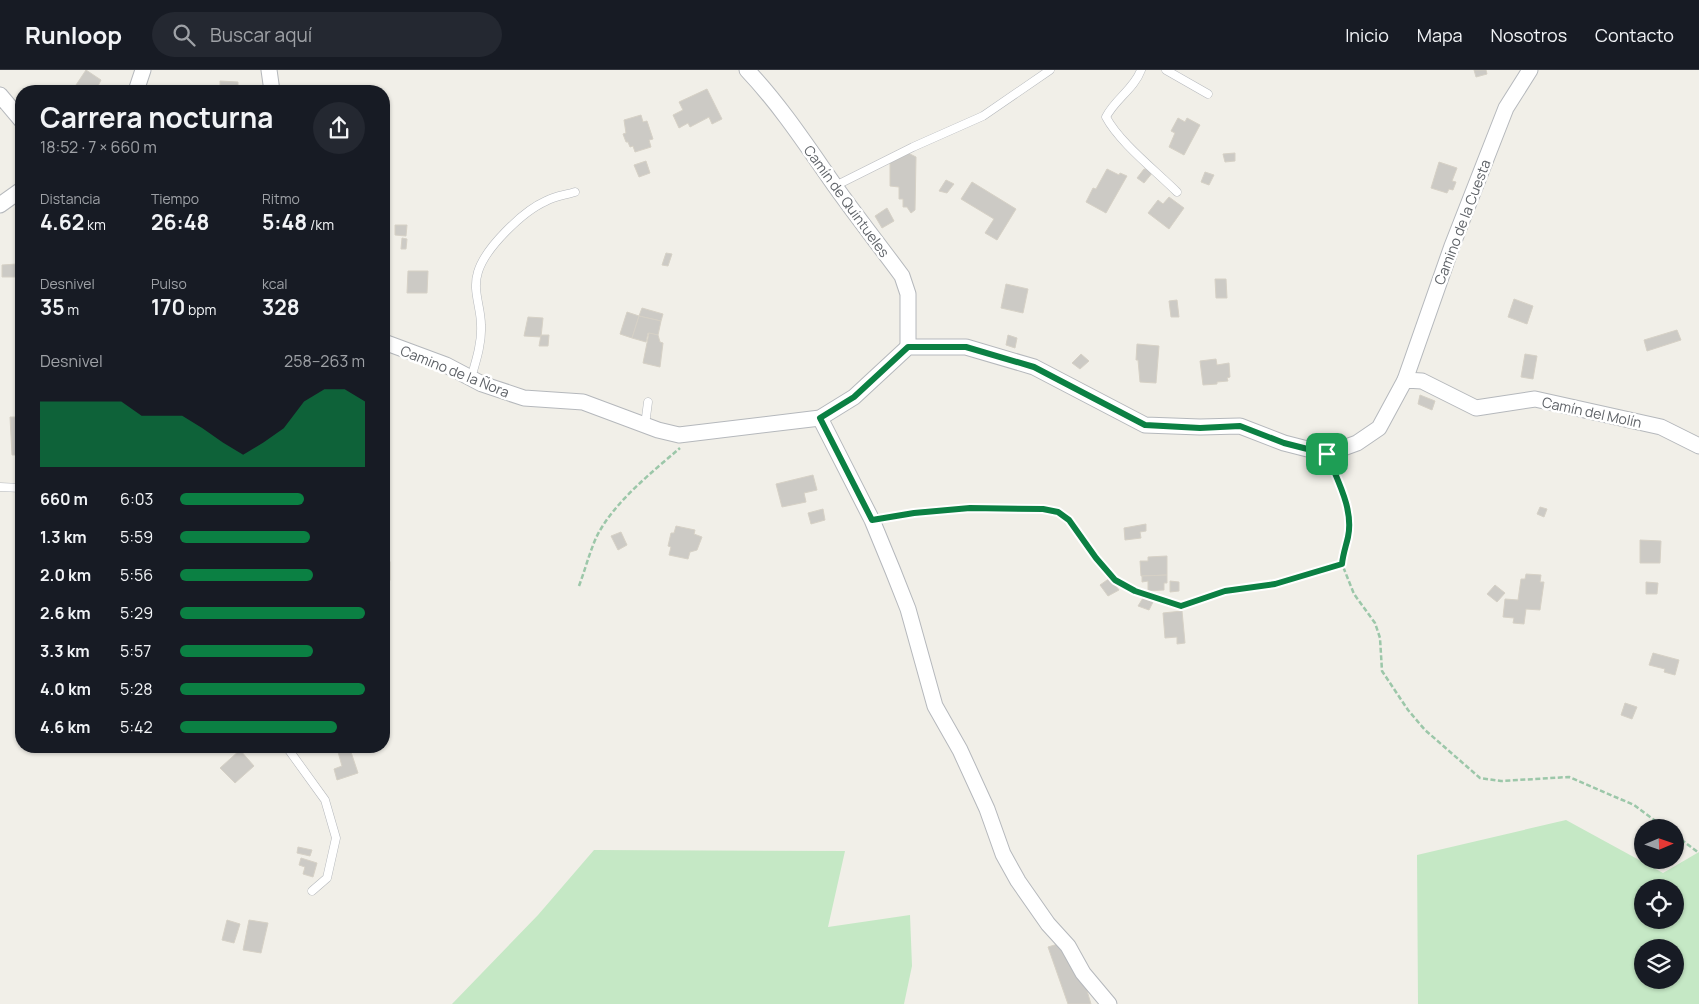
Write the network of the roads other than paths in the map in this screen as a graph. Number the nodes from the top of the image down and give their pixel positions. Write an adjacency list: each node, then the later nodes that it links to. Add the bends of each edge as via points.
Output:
1 (143, 70): 8 (street)
2 (269, 70): 9 (street)
3 (747, 70): 13 (street, Camín de Quintueles, via 799,133)
4 (1050, 70): 13 (lane, via 983,116)
5 (1142, 70): 15 (lane, via 1136,82 1106,117 1116,132)
6 (1166, 70): 10 (lane)
7 (1530, 70): 21 (street, Camino de la Cuesta, via 1506,108 1452,246)
8 (138, 85)
9 (271, 85)
10 (1208, 94)
11 (0, 95): 12 (street)
12 (15, 113)
13 (835, 186): 19 (street, Camín de Quintueles, via 902,276 908,294)
14 (575, 192): 20 (lane, via 546,201 519,219 496,241 478,272 476,295 481,325)
15 (1177, 192)
16 (15, 194): 17 (street)
17 (0, 205)
18 (390, 344): 20 (street, Camino de la Ñora)
19 (908, 347): 21 (street, via 966,347 1034,367 1145,425 1240,426 1284,443 1327,454 1357,443 1379,428); 23 (street, via 854,397)
20 (471, 378): 24 (street, Camino de la Ñora, via 524,398 583,402)
21 (1405, 380): 25 (street, Camín del Molín, via 1422,381 1476,408 1535,400 1661,427)
22 (648, 402): 24 (lane)
23 (820, 418): 24 (street, Camino de la Ñora, via 678,435); 30 (street, via 872,520 908,608 935,706 964,758 1003,854 1048,924)
24 (645, 425)
25 (1699, 446)
26 (0, 487): 27 (lane)
27 (15, 488)
28 (291, 753): 29 (lane, via 325,800 336,838 327,878)
29 (312, 892)
30 (1110, 1004)

